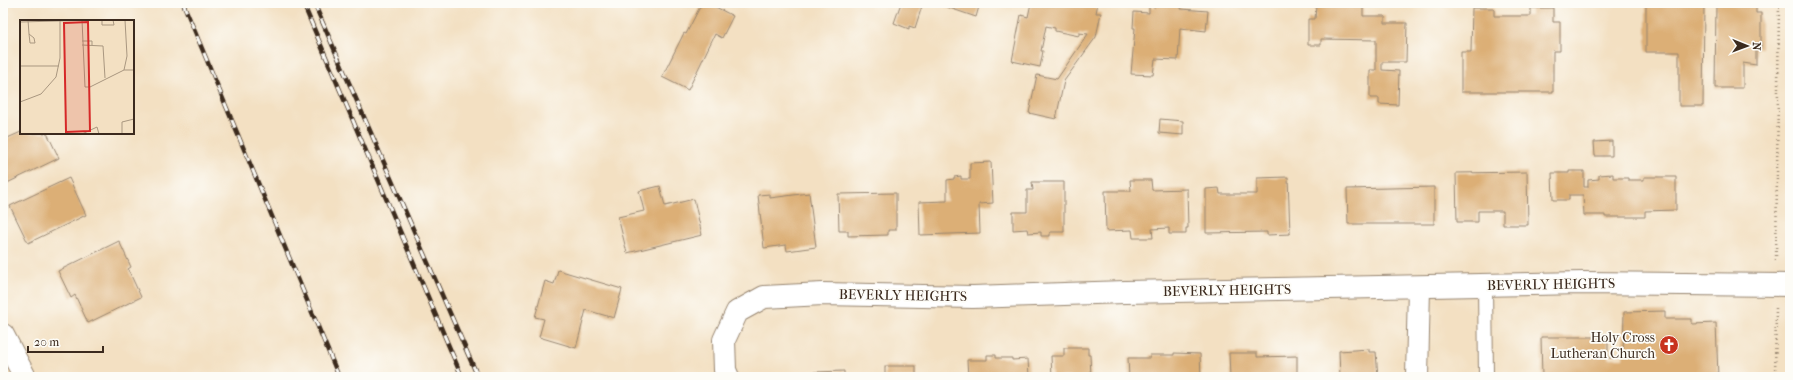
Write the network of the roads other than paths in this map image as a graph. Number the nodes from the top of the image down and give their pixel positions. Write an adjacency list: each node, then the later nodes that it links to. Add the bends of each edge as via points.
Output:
1 (1484, 285): 2 (street, BEVERLY HEIGHTS); 3 (street, BEVERLY HEIGHTS); 8 (lane)
2 (1783, 285)
3 (1418, 286): 6 (street, BEVERLY HEIGHTS, via 973,297 823,294 764,297 737,312 724,340 725,370); 7 (street)
4 (3, 335): 5 (street)
5 (25, 377)
6 (728, 377)
7 (1417, 377)
8 (1486, 377)

